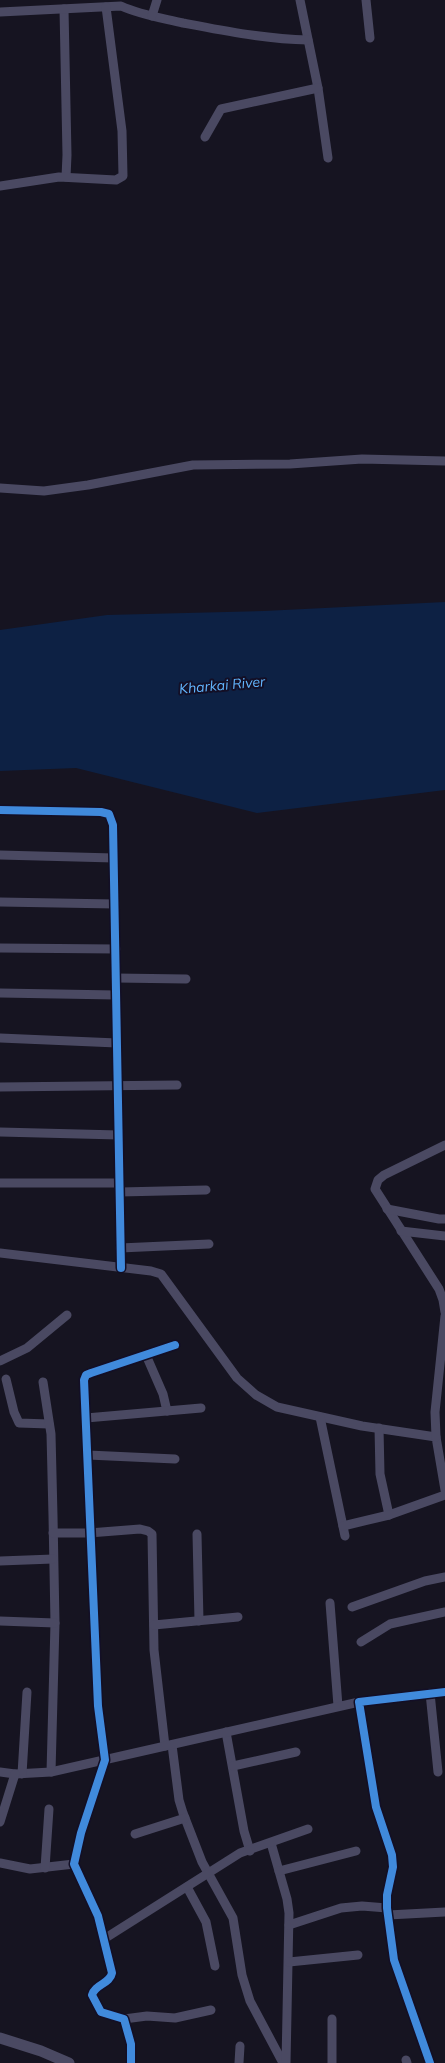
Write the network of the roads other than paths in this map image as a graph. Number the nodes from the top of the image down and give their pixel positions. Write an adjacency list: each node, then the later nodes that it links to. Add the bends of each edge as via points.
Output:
1 (157, 0): 8 (street)
2 (300, 0): 10 (street)
3 (366, 0): 9 (street)
4 (52, 4): 6 (street); 7 (street)
5 (106, 7): 6 (street); 8 (street, via 120,6); 14 (street, via 122,131 123,176 116,180)
6 (64, 9): 14 (street)
7 (0, 12)
8 (152, 16): 10 (street, via 272,39)
9 (370, 38)
10 (308, 40): 11 (street)
11 (318, 88): 12 (street, via 221,109); 13 (street)
12 (205, 137)
13 (328, 158)
14 (66, 177): 15 (street)
15 (0, 186)
16 (445, 461): 17 (street, via 362,459 193,465 44,491)
17 (0, 488)
18 (0, 810): 20 (street, via 109,814 114,825)
19 (0, 855): 20 (street)
20 (114, 858): 22 (street)
21 (0, 902): 22 (street)
22 (115, 904): 24 (street)
23 (0, 948): 24 (street)
24 (116, 949): 25 (street)
25 (116, 978): 26 (street); 28 (street)
26 (186, 979)
27 (0, 993): 28 (street)
28 (116, 995): 30 (street)
29 (0, 1038): 30 (street)
30 (117, 1043): 33 (street)
31 (177, 1085): 33 (street)
32 (0, 1087): 33 (street)
33 (118, 1087): 35 (street)
34 (0, 1132): 35 (street)
35 (119, 1136): 38 (street)
36 (445, 1145): 40 (street, via 378,1180 375,1189)
37 (0, 1182): 38 (street)
38 (120, 1188): 39 (street); 45 (street)
39 (206, 1190)
40 (387, 1209): 41 (street); 42 (street)
41 (445, 1219)
42 (400, 1231): 43 (street); 48 (street, via 439,1289)
43 (445, 1236)
44 (209, 1244): 45 (street)
45 (120, 1248): 47 (street)
46 (0, 1253): 47 (street)
47 (121, 1268): 59 (street, via 160,1274 237,1378 256,1395 276,1407)
48 (445, 1312)
49 (67, 1315): 54 (street, via 27,1348)
50 (445, 1316): 51 (street)
51 (444, 1337): 62 (street, via 435,1412)
52 (175, 1345): 53 (street)
53 (146, 1355): 58 (street); 60 (street, via 86,1375)
54 (0, 1361)
55 (6, 1379): 61 (street, via 19,1423)
56 (43, 1382): 61 (street)
57 (201, 1408): 58 (street)
58 (167, 1411): 60 (street)
59 (320, 1417): 63 (street); 70 (street)
60 (86, 1418): 65 (street)
61 (49, 1424): 71 (street)
62 (440, 1425): 64 (street)
63 (379, 1428): 64 (street); 69 (street, via 380,1474)
64 (436, 1437): 67 (street)
65 (88, 1455): 66 (street); 72 (street)
66 (174, 1459)
67 (445, 1490)
68 (445, 1495): 69 (street)
69 (389, 1515): 70 (street)
70 (343, 1526): 74 (street)
71 (53, 1533): 72 (street); 75 (street)
72 (89, 1533): 85 (street, via 140,1529 152,1534); 95 (street, via 98,1706)
73 (197, 1534): 83 (street)
74 (345, 1536)
75 (53, 1559): 76 (street); 84 (street)
76 (0, 1561)
77 (445, 1577): 79 (street)
78 (330, 1603): 91 (street)
79 (352, 1606)
80 (445, 1612): 86 (street, via 390,1624)
81 (238, 1617): 83 (street)
82 (0, 1621): 84 (street)
83 (199, 1621): 85 (street)
84 (55, 1623): 98 (street)
85 (154, 1625): 93 (street, via 154,1650)
86 (361, 1642)
87 (27, 1692): 100 (street)
88 (445, 1692): 89 (street)
89 (430, 1693): 90 (street); 99 (street)
90 (359, 1702): 91 (street); 115 (street, via 376,1808 392,1855)
91 (338, 1706): 92 (street)
92 (226, 1732): 93 (street); 96 (street)
93 (168, 1746): 95 (street); 102 (street)
94 (296, 1752): 96 (street)
95 (105, 1760): 98 (street); 110 (street)
96 (233, 1766): 107 (street)
97 (0, 1772): 100 (street)
98 (51, 1772): 100 (street)
99 (438, 1772)
100 (18, 1774): 103 (street)
101 (49, 1810): 111 (street)
102 (185, 1818): 105 (street); 113 (street)
103 (0, 1822)
104 (308, 1829): 106 (street)
105 (135, 1834)
106 (271, 1843): 107 (street); 112 (street)
107 (250, 1851): 113 (street)
108 (356, 1851): 112 (street)
109 (0, 1863): 111 (street, via 30,1869)
110 (74, 1864): 111 (street); 118 (street, via 98,1916)
111 (44, 1868)
112 (279, 1871): 117 (street, via 287,1898)
113 (209, 1874): 114 (street); 130 (street, via 233,1918 239,1963 250,2001)
114 (187, 1887): 118 (street); 121 (street, via 206,1922)
115 (387, 1912): 116 (street); 117 (street, via 362,1906 341,1908); 132 (street, via 394,1960)
116 (445, 1912)
117 (289, 1925): 120 (street)
118 (104, 1939): 123 (street, via 112,1977 96,1987 92,1995 101,2012)
119 (358, 1955): 120 (street)
120 (289, 1962): 130 (street)
121 (215, 1966)
122 (211, 2010): 123 (street, via 175,2018 147,2016)
123 (124, 2019): 128 (street, via 131,2044)
124 (332, 2019): 131 (street)
125 (0, 2038): 127 (street)
126 (240, 2046): 129 (street)
127 (69, 2063)
128 (131, 2063)
129 (239, 2063)
130 (285, 2063)
131 (332, 2063)
132 (430, 2063)

